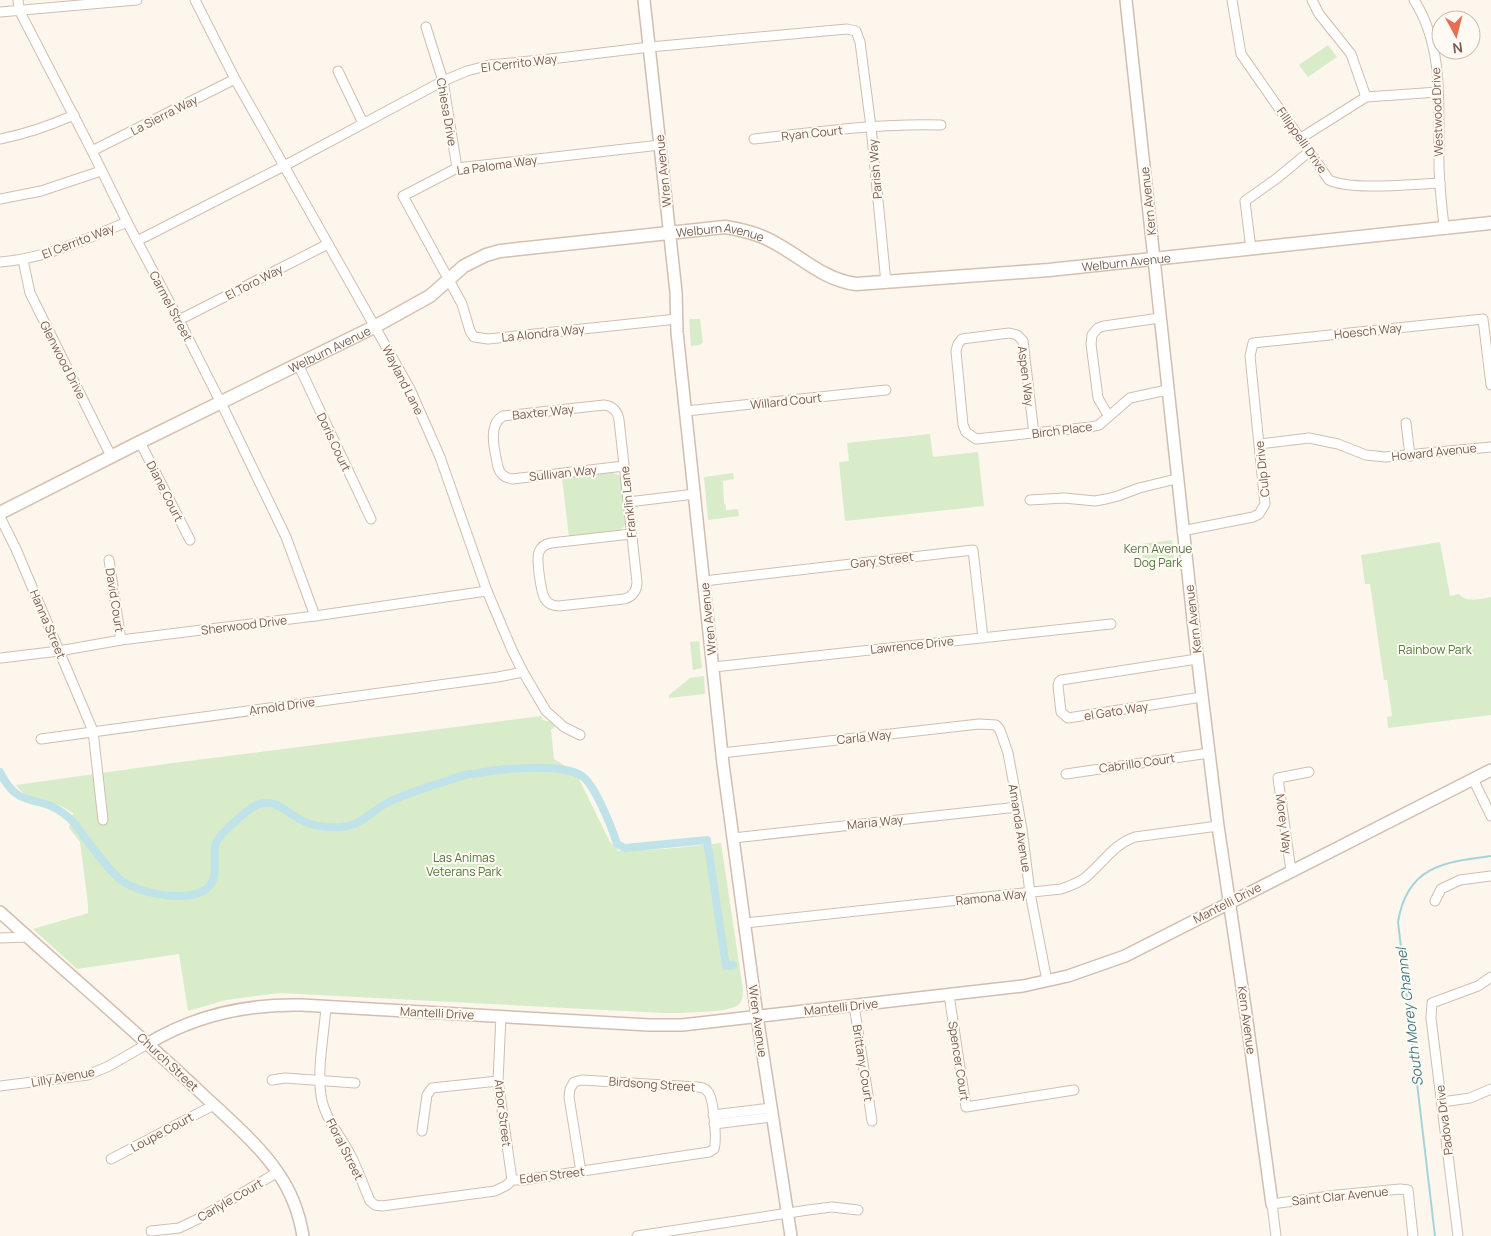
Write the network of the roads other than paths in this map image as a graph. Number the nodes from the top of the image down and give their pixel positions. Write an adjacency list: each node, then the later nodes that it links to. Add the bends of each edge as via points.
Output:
1 (18, 0): 9 (street, Carmel Street)
2 (137, 0): 9 (street)
3 (195, 0): 15 (street, Wayland Lane)
4 (644, 0): 12 (street, Wren Avenue)
5 (1126, 0): 42 (street, Kern Avenue)
6 (1232, 0): 23 (street, Fillippelli Drive, via 1241,54)
7 (1312, 0): 18 (street, via 1319,14 1351,54)
8 (1414, 0): 17 (street, Westwood Drive, via 1422,12 1431,40)
9 (19, 10): 10 (street); 19 (street, Carmel Street)
10 (0, 12)
11 (426, 27): 16 (street, Chiesa Drive)
12 (650, 47): 13 (street, El Cerrito Way, via 846,29 856,31 859,36); 16 (street, El Cerrito Way, via 490,64); 26 (street, Wren Avenue)
13 (861, 55): 22 (street, Parish Way)
14 (338, 71): 20 (street)
15 (235, 79): 27 (street, La Sierra Way); 29 (street, Wayland Lane)
16 (444, 81): 20 (street, El Cerrito Way); 30 (street, Chiesa Drive)
17 (1438, 92): 18 (street); 32 (street, Westwood Drive)
18 (1366, 97): 23 (street)
19 (74, 115): 24 (street, via 22,135); 27 (street, Carmel Street)
20 (363, 123): 29 (street, El Cerrito Way)
21 (941, 125): 22 (street, Ryan Court)
22 (871, 127): 25 (street, Ryan Court); 45 (street, Parish Way)
23 (1302, 138): 28 (street, Fillippelli Drive)
24 (0, 139)
25 (754, 139)
26 (660, 145): 30 (street, La Paloma Way); 37 (street, Wren Avenue)
27 (92, 151): 31 (street, Carmel Street)
28 (1310, 151): 32 (street, Fillippelli Drive, via 1329,180 1337,184); 40 (street, via 1245,201)
29 (284, 166): 38 (street, El Cerrito Way); 39 (street, Wayland Lane)
30 (457, 168): 44 (street, La Paloma Way, via 402,196)
31 (101, 171): 33 (street, via 41,191); 34 (street, Carmel Street)
32 (1440, 183): 36 (street, Westwood Drive)
33 (0, 199)
34 (127, 222): 38 (street, Carmel Street); 41 (street, El Cerrito Way, via 51,253)
35 (1491, 223): 36 (main road, Welburn Avenue)
36 (1444, 228): 40 (main road, Welburn Avenue)
37 (670, 232): 44 (main road, Welburn Avenue, via 500,251 473,261); 45 (main road, Welburn Avenue, via 735,228 764,237 836,280 856,284); 47 (street, Wren Avenue)
38 (137, 241): 48 (street, Carmel Street)
39 (328, 244): 48 (street, El Toro Way); 49 (street, Wayland Lane)
40 (1250, 249): 42 (main road, Welburn Avenue)
41 (23, 260): 43 (street, El Cerrito Way); 65 (street, Glenwood Drive, via 30,293)
42 (1154, 260): 45 (main road, Welburn Avenue); 46 (street, Kern Avenue)
43 (0, 262)
44 (448, 279): 47 (street, La Alondra Way, via 462,304 472,335 478,338); 49 (main road, Welburn Avenue, via 430,296)
45 (886, 283)
46 (1160, 318): 54 (street, Kern Avenue); 58 (street, via 1104,326 1092,335 1098,398)
47 (677, 319): 57 (street, Wren Avenue)
48 (179, 320): 55 (street, Carmel Street)
49 (376, 326): 51 (main road, Welburn Avenue); 81 (street, Wayland Lane, via 410,389 440,457)
50 (1253, 343): 52 (street, Hoesch Way, via 1483,319); 63 (street, Culp Drive, via 1250,356)
51 (298, 364): 55 (main road, Welburn Avenue); 75 (street, Doris Court)
52 (1491, 386)
53 (886, 390): 57 (street, Willard Court)
54 (1167, 390): 58 (street, Birch Place, via 1130,398); 69 (street, Kern Avenue)
55 (221, 402): 62 (main road, Welburn Avenue); 82 (street, Carmel Street, via 286,537)
56 (615, 410): 67 (street, Franklin Lane); 68 (street, Baxter Way, via 604,405 508,415 499,419 494,432)
57 (686, 411): 70 (street, Wren Avenue)
58 (1108, 415): 60 (street, Birch Place, via 1091,427)
59 (1406, 423): 66 (street)
60 (1034, 434): 61 (street, Birch Place); 61 (street, Aspen Way, via 1023,341 1009,333 962,339 958,344 963,424 966,432)
61 (976, 440)
62 (140, 442): 65 (main road, Welburn Avenue); 78 (street, Diane Court)
63 (1260, 444): 66 (street, Howard Avenue, via 1309,438 1338,444 1366,455); 76 (street, Culp Drive, via 1266,496 1259,514)
64 (1491, 447): 66 (street, Howard Avenue)
65 (111, 456): 73 (main road, Welburn Avenue)
66 (1410, 456)
67 (624, 466): 68 (street, Sullivan Way, via 512,479); 72 (street, Franklin Lane)
68 (502, 475)
69 (1176, 479): 71 (street, via 1095,501 1064,498); 76 (street, Kern Avenue)
70 (695, 494): 72 (street); 80 (street, Wren Avenue)
71 (1030, 500)
72 (628, 502): 77 (street, Franklin Lane)
73 (0, 513)
74 (0, 517): 86 (street, Hanna Street)
75 (371, 519)
76 (1182, 531): 88 (street, Kern Avenue)
77 (631, 534): 77 (street, Franklin Lane, via 551,543 542,547 538,560 547,602 559,606 628,598 634,593 636,582)
78 (190, 540)
79 (109, 560): 85 (street, David Court)
80 (704, 581): 84 (street, Gary Street, via 973,550); 89 (street, Wren Avenue)
81 (487, 591): 82 (street, Sherwood Drive); 90 (street, Wayland Lane)
82 (315, 616): 85 (street, Sherwood Drive)
83 (1111, 624): 84 (street, Lawrence Drive)
84 (983, 638): 89 (street, Lawrence Drive)
85 (121, 640): 86 (street, Sherwood Drive)
86 (59, 651): 87 (street, Sherwood Drive); 92 (street, Hanna Street)
87 (2, 658)
88 (1198, 659): 91 (street, Kern Avenue); 91 (street, el Gato Way, via 1061,680 1061,712 1068,718)
89 (714, 666): 96 (street, Wren Avenue)
90 (523, 672): 92 (street, Arnold Drive); 94 (street, Wayland Lane, via 546,711 564,727)
91 (1202, 698): 97 (street, Kern Avenue)
92 (93, 731): 95 (street, Arnold Drive); 104 (street, Hanna Street)
93 (1002, 734): 96 (street, Carla Way, via 996,725 979,724); 102 (street, Amanda Avenue)
94 (580, 735)
95 (41, 739)
96 (722, 752): 106 (street, Wren Avenue)
97 (1209, 753): 100 (street, Cabrillo Court); 105 (street, Kern Avenue)
98 (1491, 770): 101 (street, Mantelli Drive)
99 (1309, 772): 107 (street, Morey Way, via 1278,778)
100 (1066, 774)
101 (1474, 779): 103 (street); 107 (street, Mantelli Drive)
102 (1018, 807): 106 (street, Maria Way); 109 (street, Amanda Avenue)
103 (1491, 816)
104 (103, 820)
105 (1218, 826): 109 (street, Ramona Way, via 1135,837 1119,844 1084,879 1061,889); 111 (street, Kern Avenue)
106 (733, 838): 113 (street, Wren Avenue)
107 (1291, 871): 111 (street, Mantelli Drive)
108 (1491, 876): 110 (street, via 1460,880 1440,889)
109 (1030, 893): 113 (street, Ramona Way); 117 (street, Amanda Avenue)
110 (1435, 901)
111 (1229, 902): 117 (street, Mantelli Drive, via 1125,956); 142 (street, Kern Avenue)
112 (2, 919): 114 (street, Church Street)
113 (745, 923): 122 (street, Wren Avenue)
114 (28, 937): 115 (street); 123 (street, Church Street)
115 (0, 938)
116 (1491, 977): 131 (street, Padova Drive, via 1478,986 1432,1003 1431,1018)
117 (1046, 981): 118 (street, Mantelli Drive)
118 (949, 995): 119 (street, Mantelli Drive); 130 (street, Spencer Court, via 966,1108)
119 (854, 1005): 122 (street, Mantelli Drive); 135 (street, Brittany Court)
120 (326, 1007): 121 (street, Mantelli Drive); 123 (street, Mantelli Drive, via 283,1005 231,1011 191,1023); 125 (street, Floral Street)
121 (502, 1016): 122 (street, Mantelli Drive, via 674,1025); 126 (street, Arbor Street)
122 (757, 1016): 133 (street, Wren Avenue)
123 (149, 1044): 128 (street, Lilly Avenue, via 110,1066 88,1074); 132 (street, Church Street)
124 (272, 1080): 125 (street)
125 (320, 1080): 127 (street); 141 (street, Floral Street, via 325,1108 334,1130 352,1157)
126 (498, 1081): 136 (street, via 432,1088 427,1095); 140 (street, Arbor Street)
127 (355, 1083)
128 (0, 1086)
129 (1491, 1089): 131 (street, via 1470,1098)
130 (1074, 1090)
131 (1442, 1102): 151 (street, Padova Drive)
132 (214, 1105): 137 (street, Loupe Court); 138 (street, Church Street)
133 (772, 1112): 134 (street); 144 (street, Wren Avenue)
134 (714, 1120): 139 (street, Eden Street, via 716,1144 709,1152); 139 (street, Birdsong Street, via 710,1095 703,1088 582,1080 571,1084 569,1097)
135 (872, 1121)
136 (422, 1131)
137 (111, 1160)
138 (278, 1172): 145 (street, Carlyle Court, via 198,1219 178,1228); 146 (street, Church Street, via 294,1199)
139 (580, 1172): 140 (street, Eden Street)
140 (512, 1180): 141 (street, Eden Street, via 495,1191 382,1206)
141 (370, 1202)
142 (1272, 1204): 149 (street, Kern Avenue); 150 (street, Saint Clar Avenue, via 1408,1190)
143 (858, 1210): 144 (street, via 832,1207)
144 (787, 1213): 147 (street); 148 (street, Wren Avenue)
145 (151, 1231)
146 (302, 1236)
147 (637, 1236)
148 (791, 1236)
149 (1276, 1236)
150 (1413, 1236)
151 (1458, 1236)

